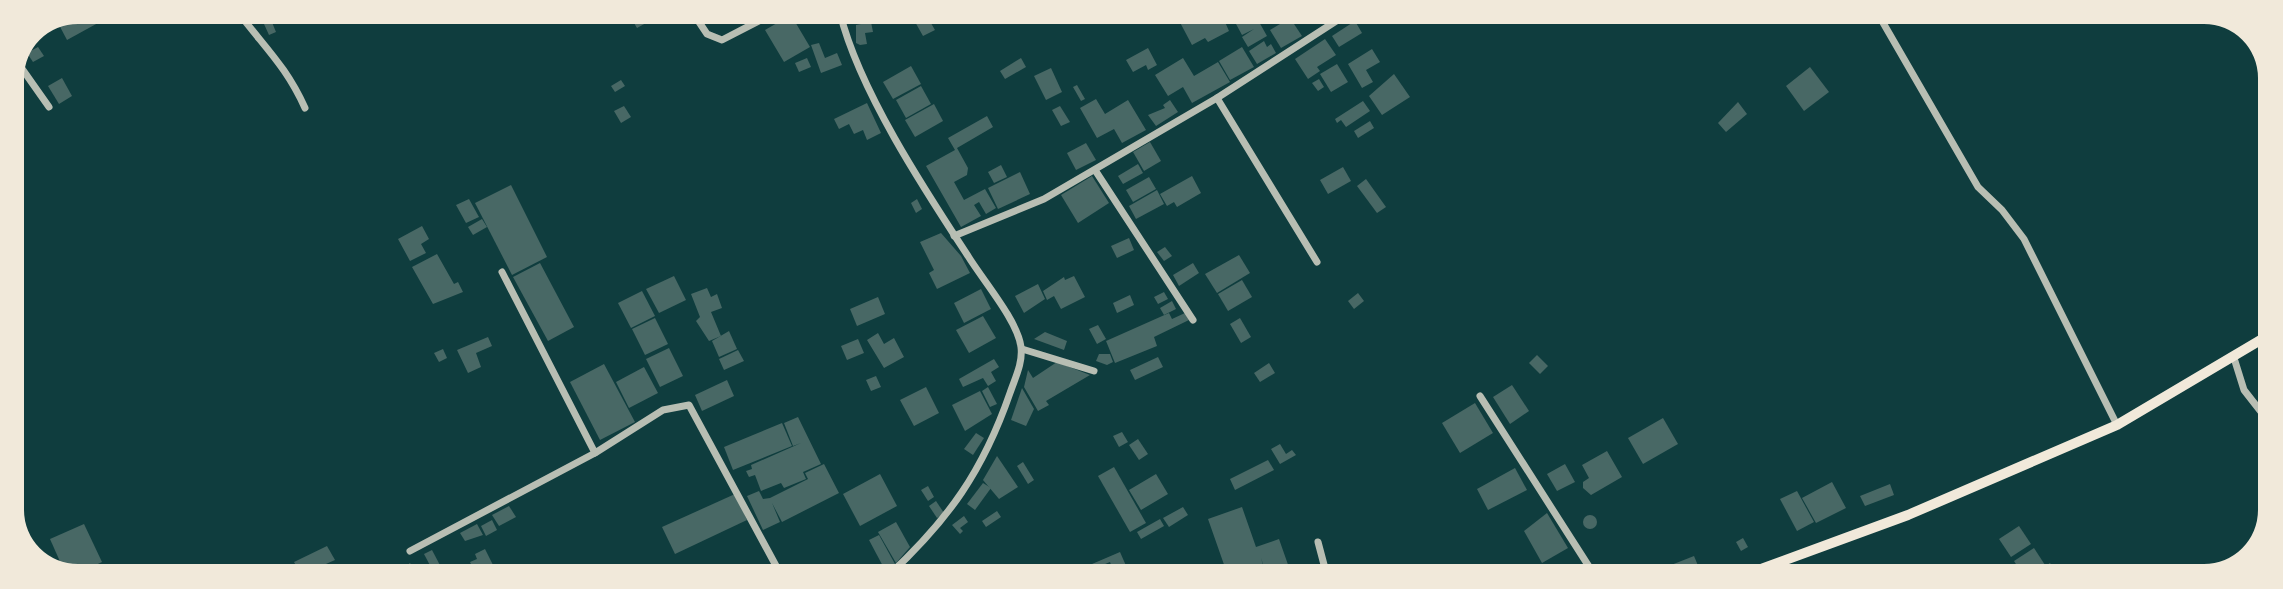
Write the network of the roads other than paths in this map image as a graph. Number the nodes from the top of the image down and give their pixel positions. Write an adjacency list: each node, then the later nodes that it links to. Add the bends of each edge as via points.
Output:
1 (249, 24): 10 (street, via 294,84)
2 (700, 24): 3 (street, via 707,34 722,40)
3 (753, 24)
4 (844, 24): 12 (street, via 856,61 876,100)
5 (1330, 24): 8 (street)
6 (1884, 24): 22 (street, via 1978,187 2024,239)
7 (26, 73): 9 (street)
8 (1217, 98): 11 (street); 13 (street)
9 (49, 107)
10 (304, 108)
11 (1095, 170): 12 (street, via 1044,200); 15 (street)
12 (954, 236): 17 (street, via 1015,330)
13 (1317, 262)
14 (502, 271): 23 (street)
15 (1193, 320)
16 (2258, 342): 18 (main road)
17 (1021, 349): 19 (street); 27 (street, via 1005,407 965,491 930,537)
18 (2234, 358): 21 (street, via 2244,390); 22 (main road)
19 (1094, 371)
20 (1480, 396): 29 (street)
21 (2258, 408)
22 (2117, 425): 30 (main road, via 1908,515)
23 (595, 453): 25 (street); 26 (street, via 663,410 688,405)
24 (1318, 542): 28 (street)
25 (410, 551)
26 (775, 564)
27 (900, 564)
28 (1324, 564)
29 (1587, 564)
30 (1775, 564)

